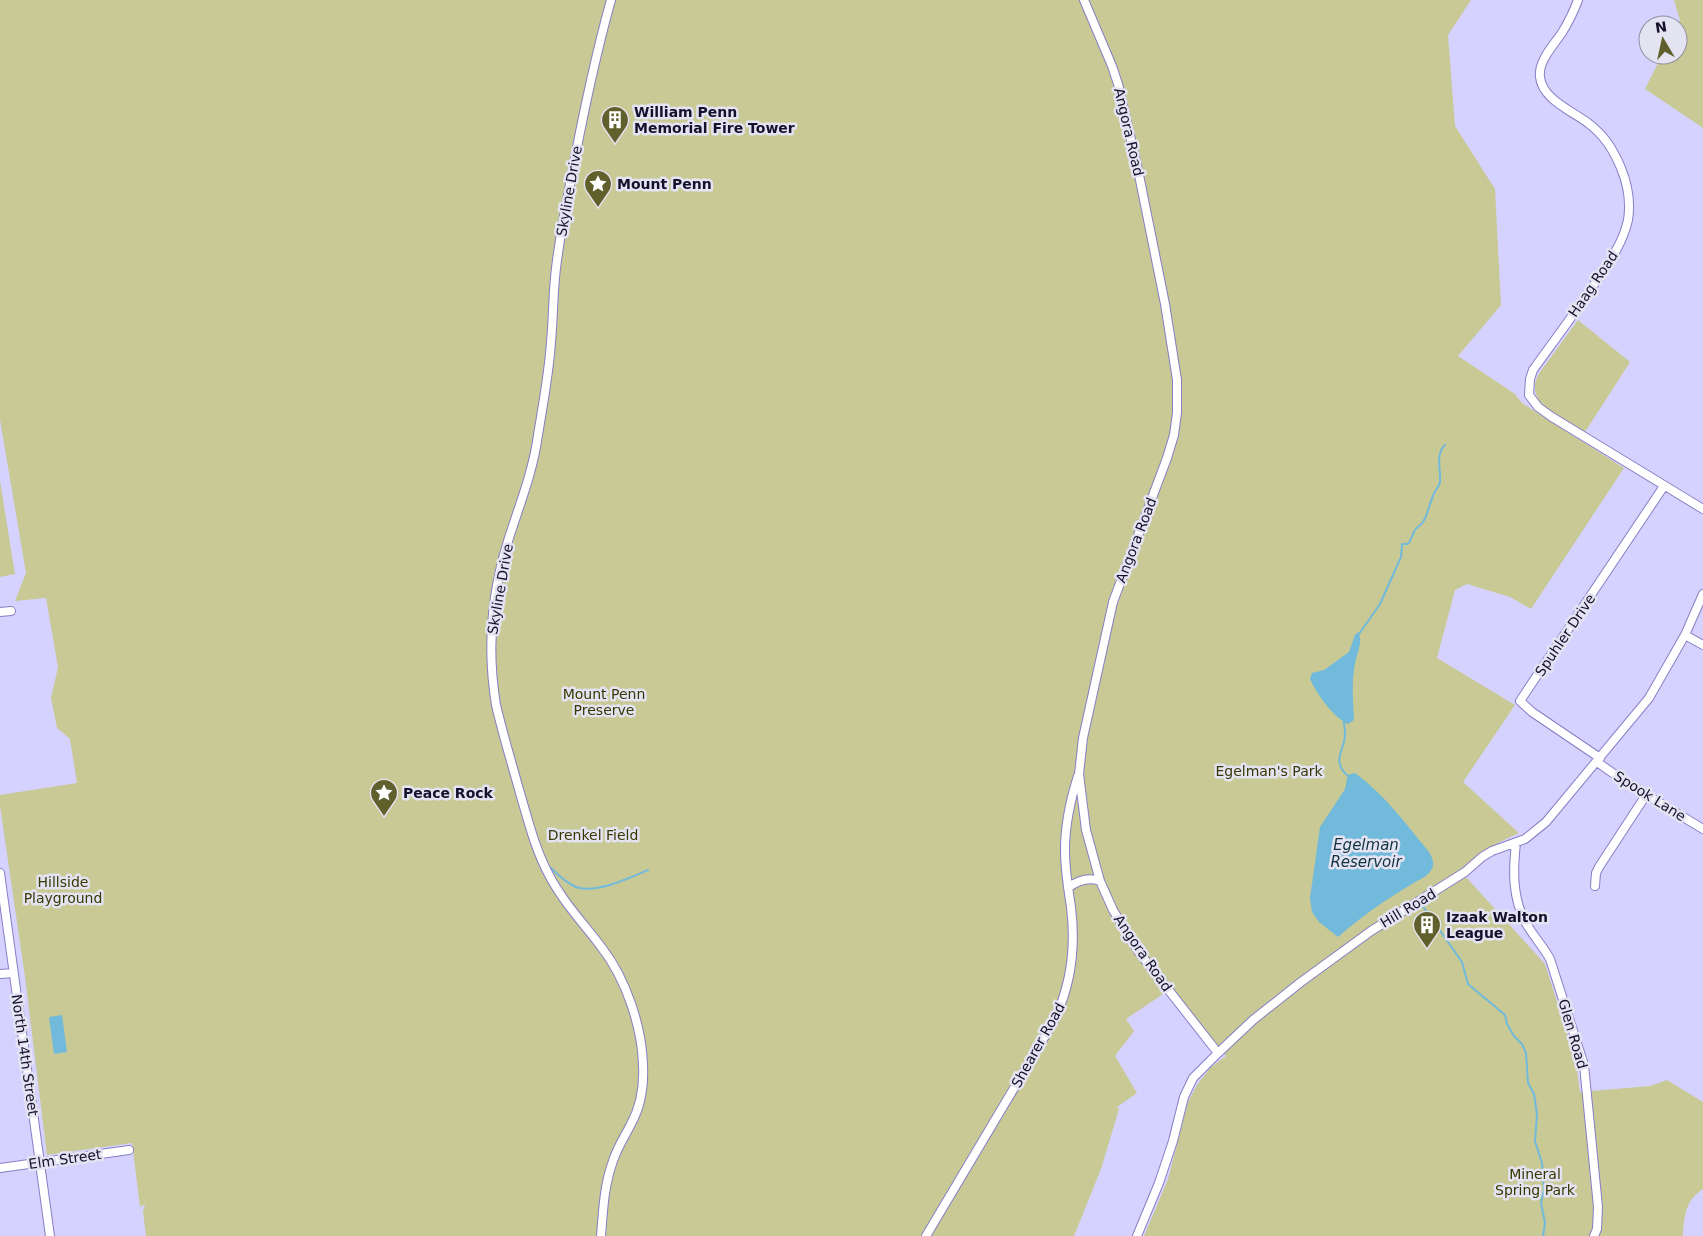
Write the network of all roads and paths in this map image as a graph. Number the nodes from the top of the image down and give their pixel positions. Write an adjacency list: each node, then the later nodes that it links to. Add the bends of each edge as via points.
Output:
1 (611, 0): 27 (street, Skyline Drive, via 585,104 561,234 538,438 502,562 490,642 496,705 536,844 554,886 613,964 628,995 640,1041 643,1066 641,1097 608,1178)
2 (1084, 0): 12 (street, Angora Road, via 1118,84 1159,267 1175,365 1177,414 1170,450 1113,602 1083,738)
3 (1578, 0): 4 (street, Haag Road, via 1542,63 1540,80 1553,99 1593,127 1608,143 1628,188 1628,220 1606,268 1533,370 1529,395 1545,412)
4 (1664, 486): 5 (street, Haag Road); 11 (street, Spuhler Drive, via 1520,701)
5 (1703, 509)
6 (1703, 594): 9 (street, Hill Road)
7 (11, 611): 8 (street)
8 (0, 612)
9 (1685, 635): 10 (street); 11 (street, Hill Road, via 1649,698)
10 (1703, 645)
11 (1599, 760): 13 (street, Spook Lane); 15 (street, Hill Road, via 1546,822)
12 (1079, 774): 17 (street, Angora Road, via 1086,830); 19 (street, Shearer Road, via 1066,824)
13 (1646, 795): 14 (street, Spook Lane); 18 (street, via 1596,872)
14 (1703, 828)
15 (1516, 842): 22 (street, Hill Road, via 1482,857 1465,872 1371,931 1300,982); 30 (street, Glen Road, via 1515,886 1519,909 1550,959 1584,1065 1598,1207)
16 (0, 873): 20 (street, North 14th Street)
17 (1100, 881): 19 (street, via 1087,878); 22 (street, Angora Road, via 1129,937)
18 (1595, 886)
19 (1068, 888): 28 (street, Shearer Road, via 1073,943 1062,1002 1052,1026)
20 (14, 973): 21 (street); 24 (street, North 14th Street)
21 (0, 974)
22 (1218, 1053): 29 (street, Hill Road, via 1193,1078 1187,1090 1159,1183)
23 (129, 1150): 24 (street, Elm Street)
24 (40, 1163): 25 (street, Elm Street); 26 (street, North 14th Street)
25 (0, 1168)
26 (50, 1236)
27 (602, 1236)
28 (926, 1236)
29 (1137, 1236)
30 (1594, 1236)

